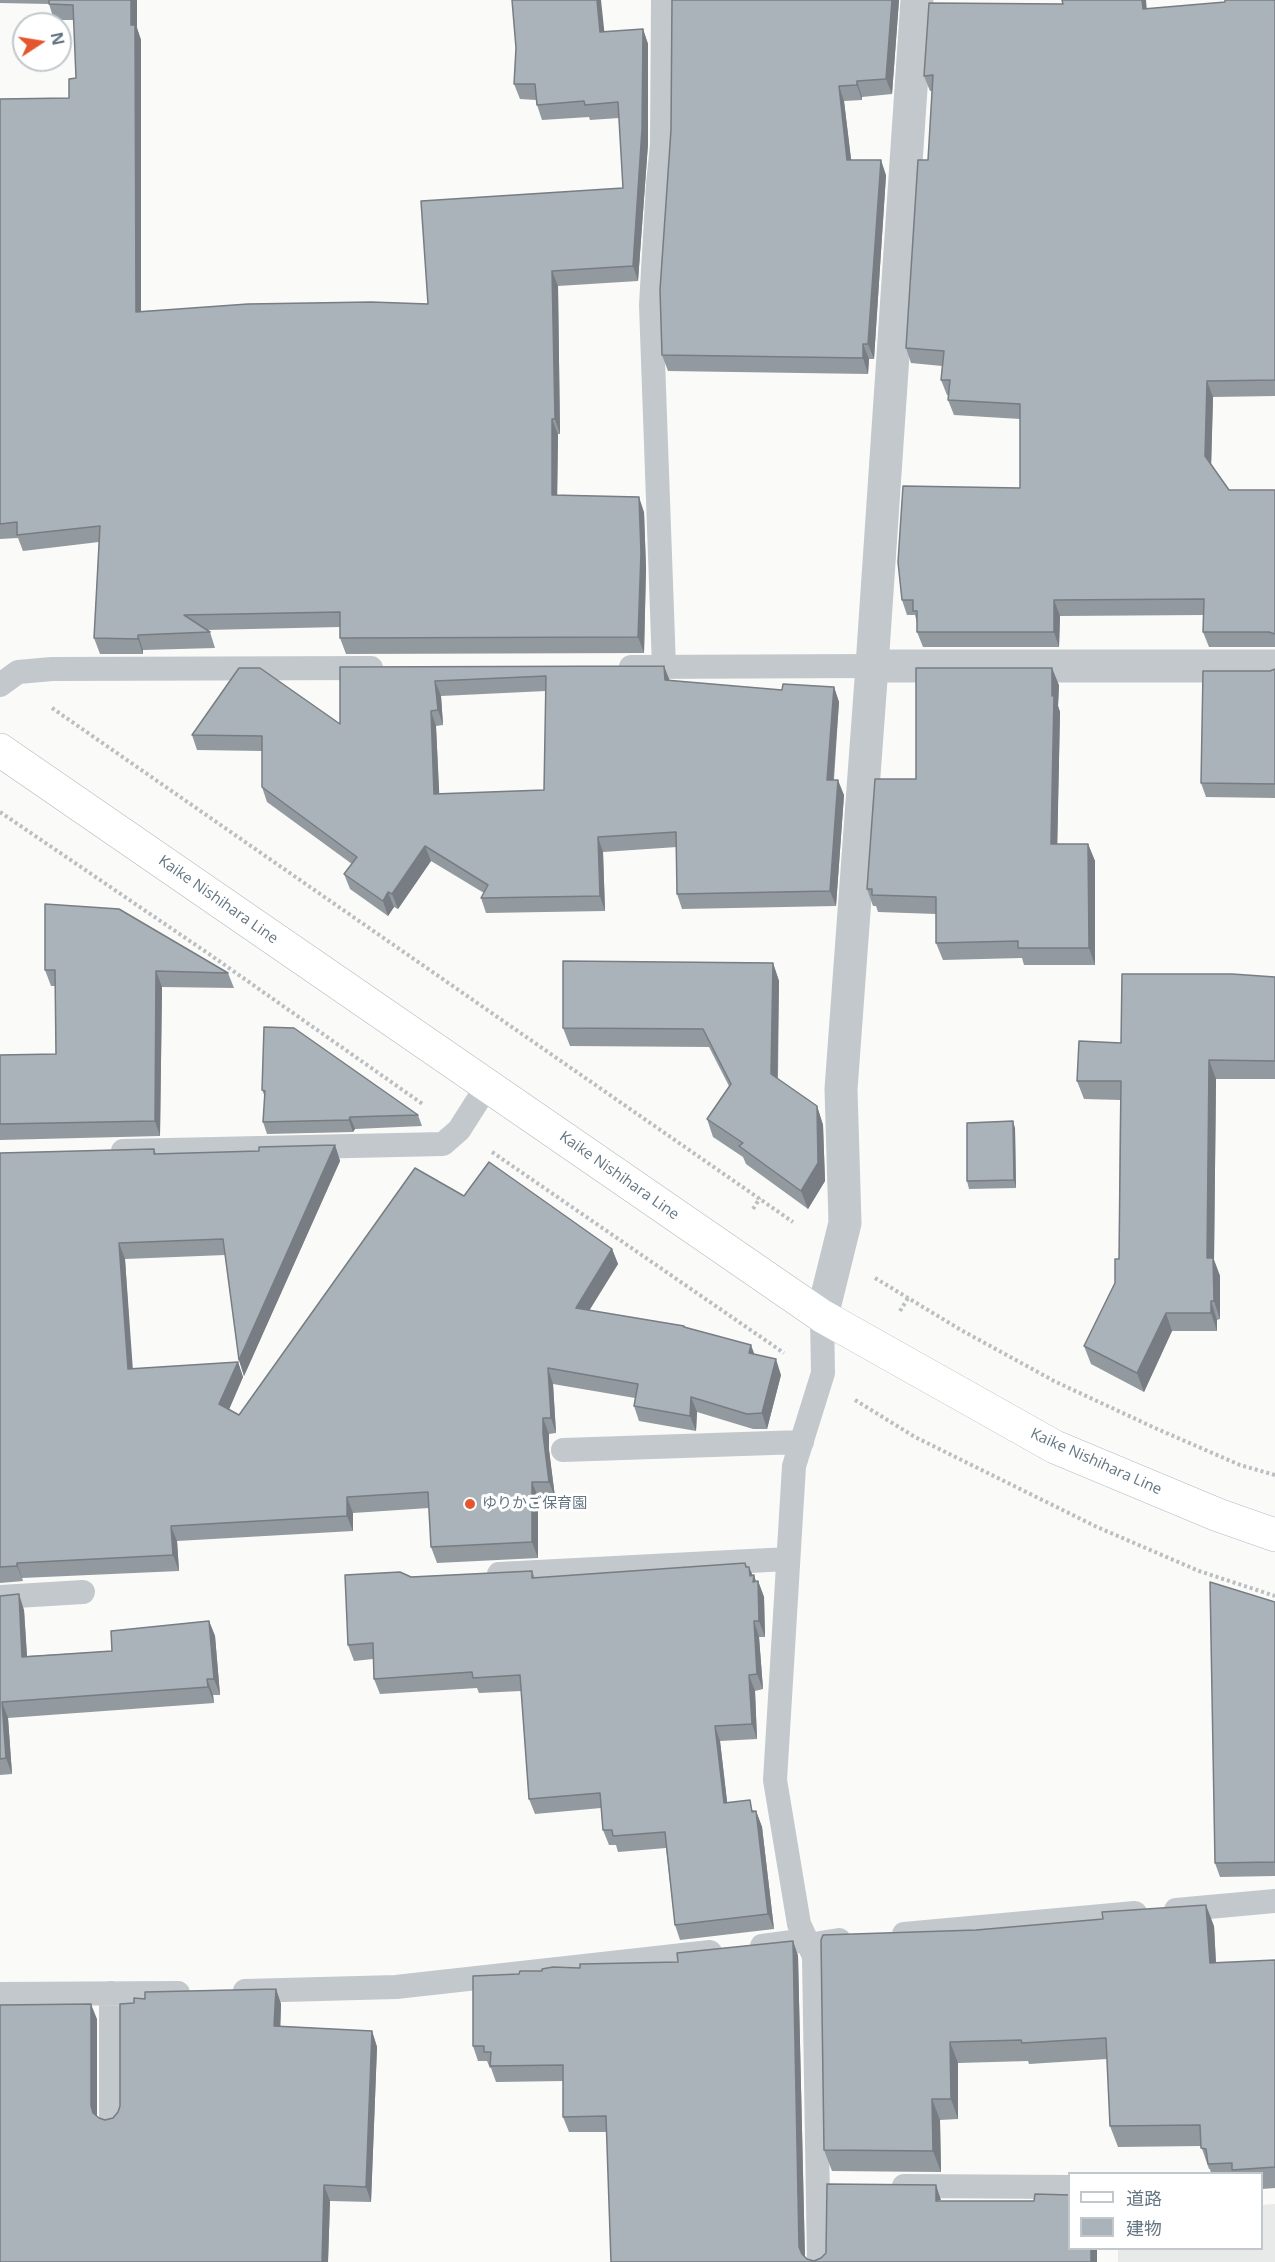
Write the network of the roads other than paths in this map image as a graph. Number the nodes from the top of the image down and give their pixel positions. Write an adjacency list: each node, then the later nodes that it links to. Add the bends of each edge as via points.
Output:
1 (663, 0): 6 (lane, via 662,146 651,304)
2 (917, 0): 3 (street)
3 (872, 666): 4 (street); 6 (lane); 12 (street, via 841,1089 845,1223)
4 (1275, 666)
5 (604, 667): 6 (lane)
6 (664, 667)
7 (388, 668): 8 (lane, via 52,669 18,672)
8 (0, 684)
9 (0, 750): 10 (main road, Kaike Nishihara Line)
10 (488, 1086): 11 (lane, via 459,1130 443,1144); 12 (main road, Kaike Nishihara Line)
11 (96, 1152)
12 (822, 1316): 13 (lane, via 823,1373); 15 (main road, Kaike Nishihara Line, via 1054,1447)
13 (802, 1442): 14 (lane); 16 (lane, via 794,1466)
14 (563, 1450)
15 (1275, 1535)
16 (788, 1559): 17 (lane); 21 (lane, via 775,1780 799,1924)
17 (474, 1575)
18 (83, 1592): 19 (lane)
19 (0, 1597)
20 (1275, 1901): 21 (lane, via 871,1937 820,1943)
21 (810, 1949): 22 (lane, via 396,1988); 25 (lane)
22 (111, 1993): 23 (lane); 24 (lane)
23 (0, 1994)
24 (111, 2121)
25 (818, 2185): 26 (lane); 29 (lane)
26 (842, 2185)
27 (878, 2185): 28 (lane)
28 (1068, 2187)
29 (819, 2262)

